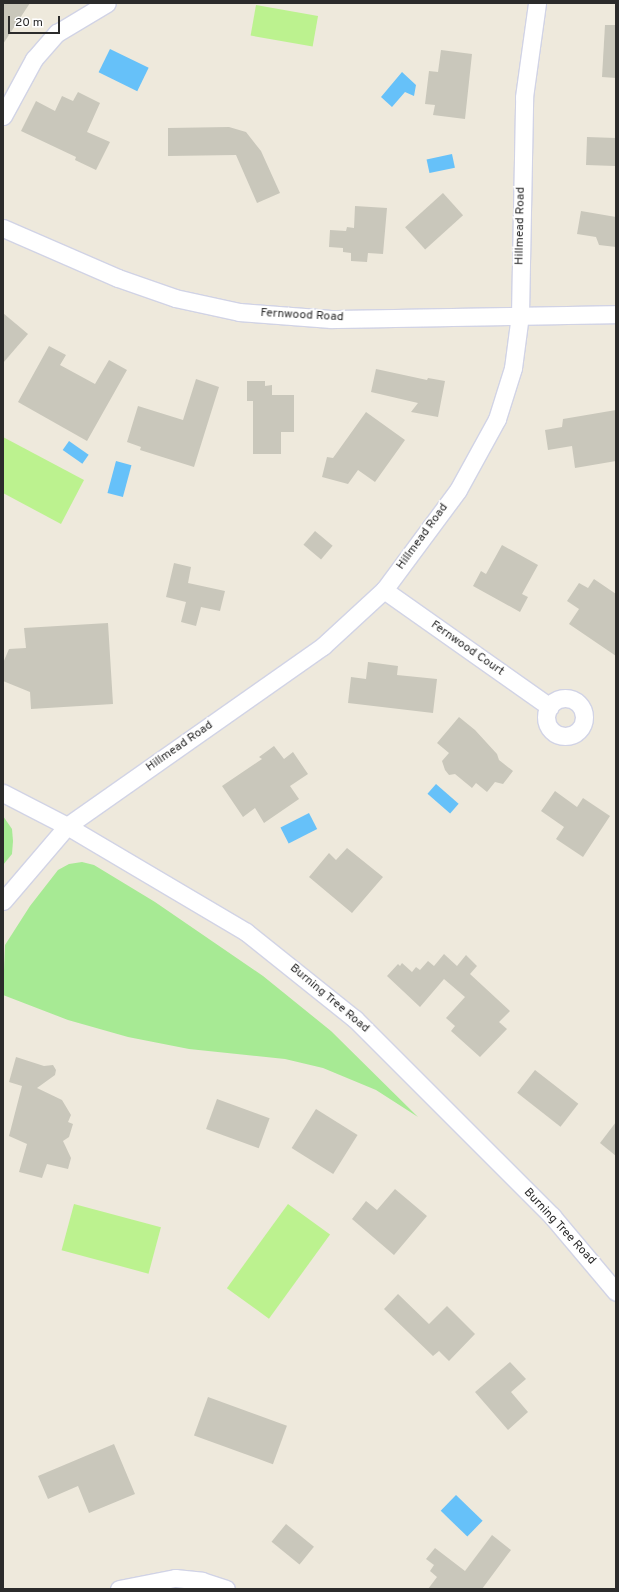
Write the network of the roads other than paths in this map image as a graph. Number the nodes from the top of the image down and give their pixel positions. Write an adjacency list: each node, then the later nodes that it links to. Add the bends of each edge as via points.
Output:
1 (107, 3): 3 (street, via 53,38 34,59)
2 (537, 3): 6 (street, Hillmead Road, via 524,97)
3 (3, 116)
4 (3, 228): 6 (street, Fernwood Road, via 118,278 176,298 239,312 332,320)
5 (616, 314): 6 (street, Fernwood Road)
6 (520, 315): 7 (street, Hillmead Road, via 513,368 497,419 458,490)
7 (384, 590): 8 (street, Fernwood Court); 10 (street, Hillmead Road, via 323,646)
8 (550, 707)
9 (3, 793): 10 (street, Burning Tree Road)
10 (67, 826): 11 (street, Hillmead Road); 12 (street, Burning Tree Road, via 246,932 355,1019 552,1216)
11 (3, 900)
12 (616, 1292)
13 (119, 1589): 14 (street, via 175,1578 202,1581)
14 (226, 1589)

